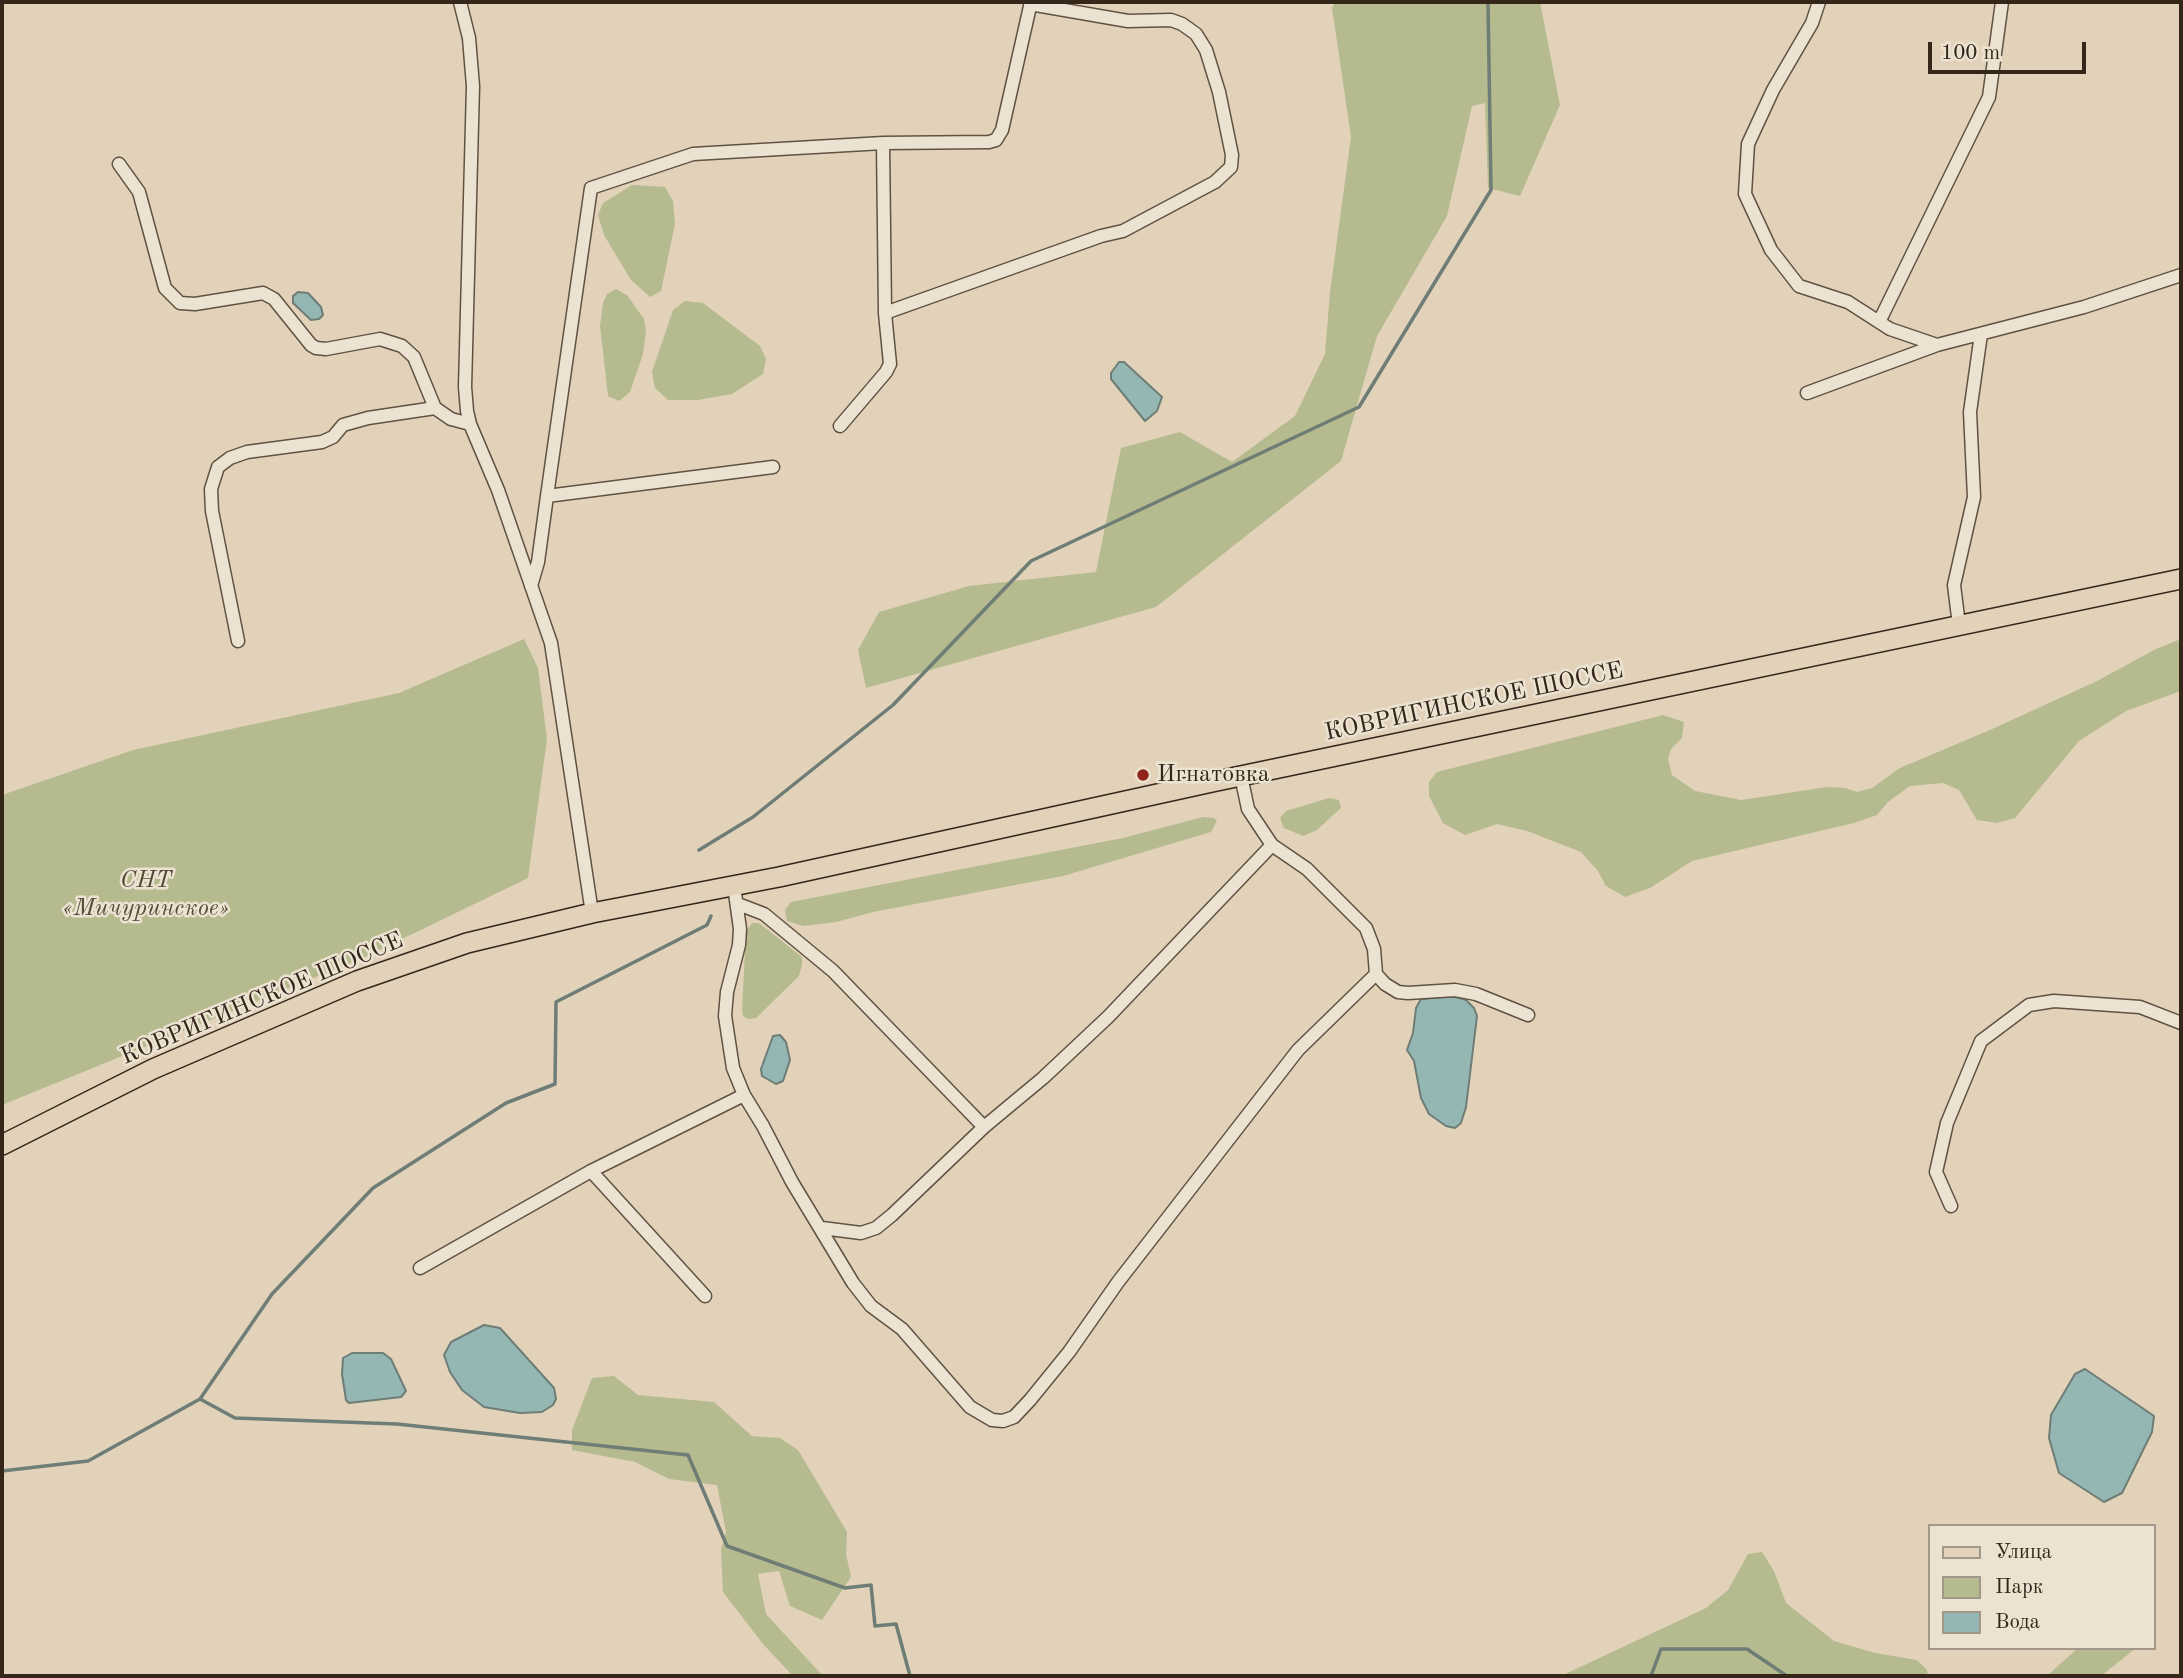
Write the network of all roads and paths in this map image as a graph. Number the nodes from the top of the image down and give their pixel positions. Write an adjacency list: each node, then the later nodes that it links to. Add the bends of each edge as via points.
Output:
1 (460, 2): 14 (street, via 473,86 465,387)
2 (1819, 2): 9 (street, via 1748,144 1745,194 1771,250 1799,286 1848,302)
3 (2002, 2): 9 (street, via 1989,97)
4 (1030, 3): 5 (street, via 996,140); 8 (street, via 1128,21 1171,20 1196,34 1219,92 1231,167 1215,182 1123,231)
5 (883, 143): 8 (street); 17 (street, via 692,154 591,188)
6 (119, 164): 13 (street, via 139,192 165,288 180,303 263,293 274,299 316,348 380,339 402,346 414,357)
7 (2181, 275): 10 (street)
8 (886, 313): 15 (street, via 890,364)
9 (1879, 322): 11 (street)
10 (1981, 334): 11 (street); 20 (street, via 1970,412 1974,497 1954,585)
11 (1937, 345): 12 (street)
12 (1807, 393)
13 (435, 408): 14 (street); 21 (street, via 368,418 343,425 322,442 247,452 218,467 211,489 212,511)
14 (470, 424): 19 (street)
15 (840, 426)
16 (773, 467): 17 (street)
17 (547, 496): 19 (street)
18 (2181, 579): 20 (main road, КОВРИГИНСКОЕ ШОССЕ)
19 (531, 586): 25 (street, via 551,643)
20 (1959, 625): 22 (main road, КОВРИГИНСКОЕ ШОССЕ)
21 (238, 640)
22 (1241, 776): 23 (street, via 1248,809); 24 (main road, КОВРИГИНСКОЕ ШОССЕ, via 779,877)
23 (1272, 845): 26 (street, via 1307,869 1366,928); 30 (street, via 1108,1017)
24 (736, 895): 25 (main road, КОВРИГИНСКОЕ ШОССЕ); 29 (street, via 739,945 725,1016 733,1069); 30 (street, via 833,971)
25 (592, 913): 31 (main road, КОВРИГИНСКОЕ ШОССЕ, via 467,943 357,981 153,1069)
26 (1376, 974): 27 (street, via 1398,992 1455,990); 34 (street, via 1298,1050 1126,1271 1069,1352 1014,1417 992,1420 970,1407 902,1329 871,1306)
27 (1528, 1014)
28 (2181, 1023): 33 (street, via 2140,1007 2054,1001 2028,1005 1981,1041 1947,1123 1936,1172)
29 (744, 1095): 32 (street); 34 (street)
30 (984, 1127): 34 (street, via 876,1228 861,1233)
31 (2, 1145)
32 (591, 1171): 35 (street); 36 (street)
33 (1951, 1206)
34 (822, 1228)
35 (420, 1268)
36 (705, 1296)

